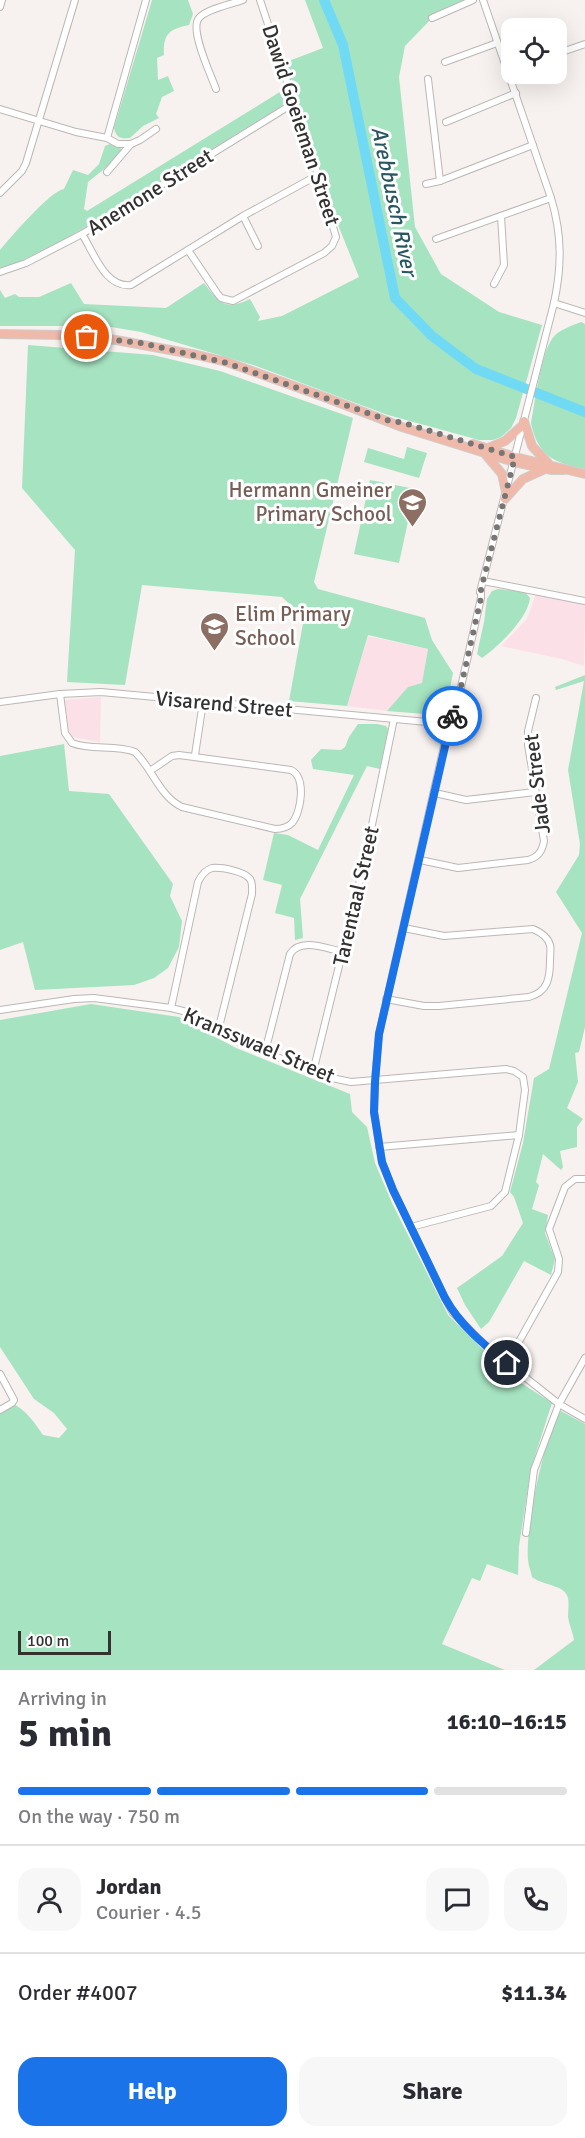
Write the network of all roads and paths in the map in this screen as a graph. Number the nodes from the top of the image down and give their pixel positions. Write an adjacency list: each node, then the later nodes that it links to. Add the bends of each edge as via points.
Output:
1 (2, 0): 8 (street)
2 (75, 0): 21 (street)
3 (146, 0): 24 (street)
4 (243, 0): 17 (street, via 202,15 196,22 196,33)
5 (260, 0): 19 (street, Dawid Goeieman Street)
6 (473, 0): 9 (street)
7 (483, 0): 10 (street)
8 (0, 7)
9 (432, 18)
10 (498, 43): 13 (street); 14 (street)
11 (585, 44): 12 (street)
12 (567, 50)
13 (501, 51)
14 (445, 62)
15 (428, 79): 29 (street)
16 (513, 84): 18 (street)
17 (216, 89)
18 (516, 93): 22 (street); 26 (street)
19 (294, 103): 28 (street, Dawid Goeieman Street); 35 (street, Anemone Street)
20 (0, 109): 21 (street)
21 (39, 121): 24 (street); 31 (street, via 24,168)
22 (446, 122)
23 (156, 129): 25 (street)
24 (107, 138): 25 (street, via 118,144)
25 (131, 144): 27 (street)
26 (533, 145): 29 (street); 32 (street)
27 (107, 172)
28 (318, 175): 33 (street); 38 (street, Dawid Goeieman Street, via 337,233 324,253 226,301)
29 (440, 181): 30 (street)
30 (426, 184)
31 (0, 193)
32 (551, 198): 34 (street); 41 (street, via 561,252)
33 (243, 216): 37 (street); 38 (street)
34 (501, 216): 36 (street); 40 (street, via 504,265)
35 (82, 234): 38 (street, via 110,279 123,286 131,285); 39 (street, Anemone Street)
36 (436, 239)
37 (258, 246)
38 (188, 250)
39 (0, 272)
40 (494, 284)
41 (554, 303): 42 (street); 44 (street)
42 (585, 313)
43 (0, 334): 45 (main road, via 96,338 198,354 402,427)
44 (524, 423): 45 (main road, via 505,441); 46 (street); 47 (main road, via 532,446)
45 (485, 450): 46 (main road); 49 (main road, via 499,468)
46 (515, 459): 47 (main road); 49 (street)
47 (547, 467): 48 (main road); 49 (main road, via 523,479)
48 (585, 474)
49 (506, 496): 50 (street)
50 (483, 581): 51 (street); 57 (street, via 460,691)
51 (585, 601)
52 (60, 694): 54 (street, Visarend Street); 55 (street, Visarend Street, via 101,692); 59 (street, via 65,733 72,743 129,750)
53 (536, 698): 61 (street, Jade Street, via 528,731)
54 (0, 702)
55 (203, 702): 56 (street, Visarend Street); 58 (street)
56 (394, 719): 57 (street, Visarend Street); 64 (street, Tarentaal Street)
57 (449, 724): 60 (street)
58 (195, 755): 59 (street, via 172,756); 59 (street, via 296,772 301,789 295,819 284,829 275,830 182,807 174,804)
59 (150, 771)
60 (435, 792): 61 (street, via 466,800); 62 (street)
61 (535, 792): 62 (street, Jade Street, via 544,841 536,858 458,868)
62 (420, 860): 63 (street)
63 (404, 928): 65 (street); 65 (street, via 444,936 533,929 550,946 550,978 537,995 529,997 439,1006)
64 (344, 952): 69 (street, via 304,944 294,948); 70 (street, Tarentaal Street)
65 (386, 999): 71 (street)
66 (171, 1008): 67 (street, Kransswael Street, via 94,998); 68 (street, Kransswael Street, via 187,1012); 68 (street, via 201,876 212,868 243,874 250,878 252,894)
67 (0, 1010)
68 (218, 1031): 69 (street, Kransswael Street)
69 (265, 1052): 70 (street, Kransswael Street)
70 (313, 1072): 71 (street, Kransswael Street, via 351,1082)
71 (375, 1082): 72 (street, Kransswael Street, via 514,1071 525,1083); 73 (street)
72 (519, 1135): 73 (street); 75 (street, via 507,1188 495,1204)
73 (379, 1147): 75 (street, via 388,1178)
74 (585, 1179): 77 (street, via 575,1179 565,1187 549,1229 560,1259 558,1272)
75 (411, 1227): 77 (street, via 453,1313)
76 (585, 1358): 79 (street)
77 (507, 1363): 79 (street)
78 (0, 1374): 80 (street, via 14,1400)
79 (559, 1404): 81 (street); 82 (street, via 534,1470)
80 (0, 1410)
81 (585, 1419)
82 (526, 1533)

